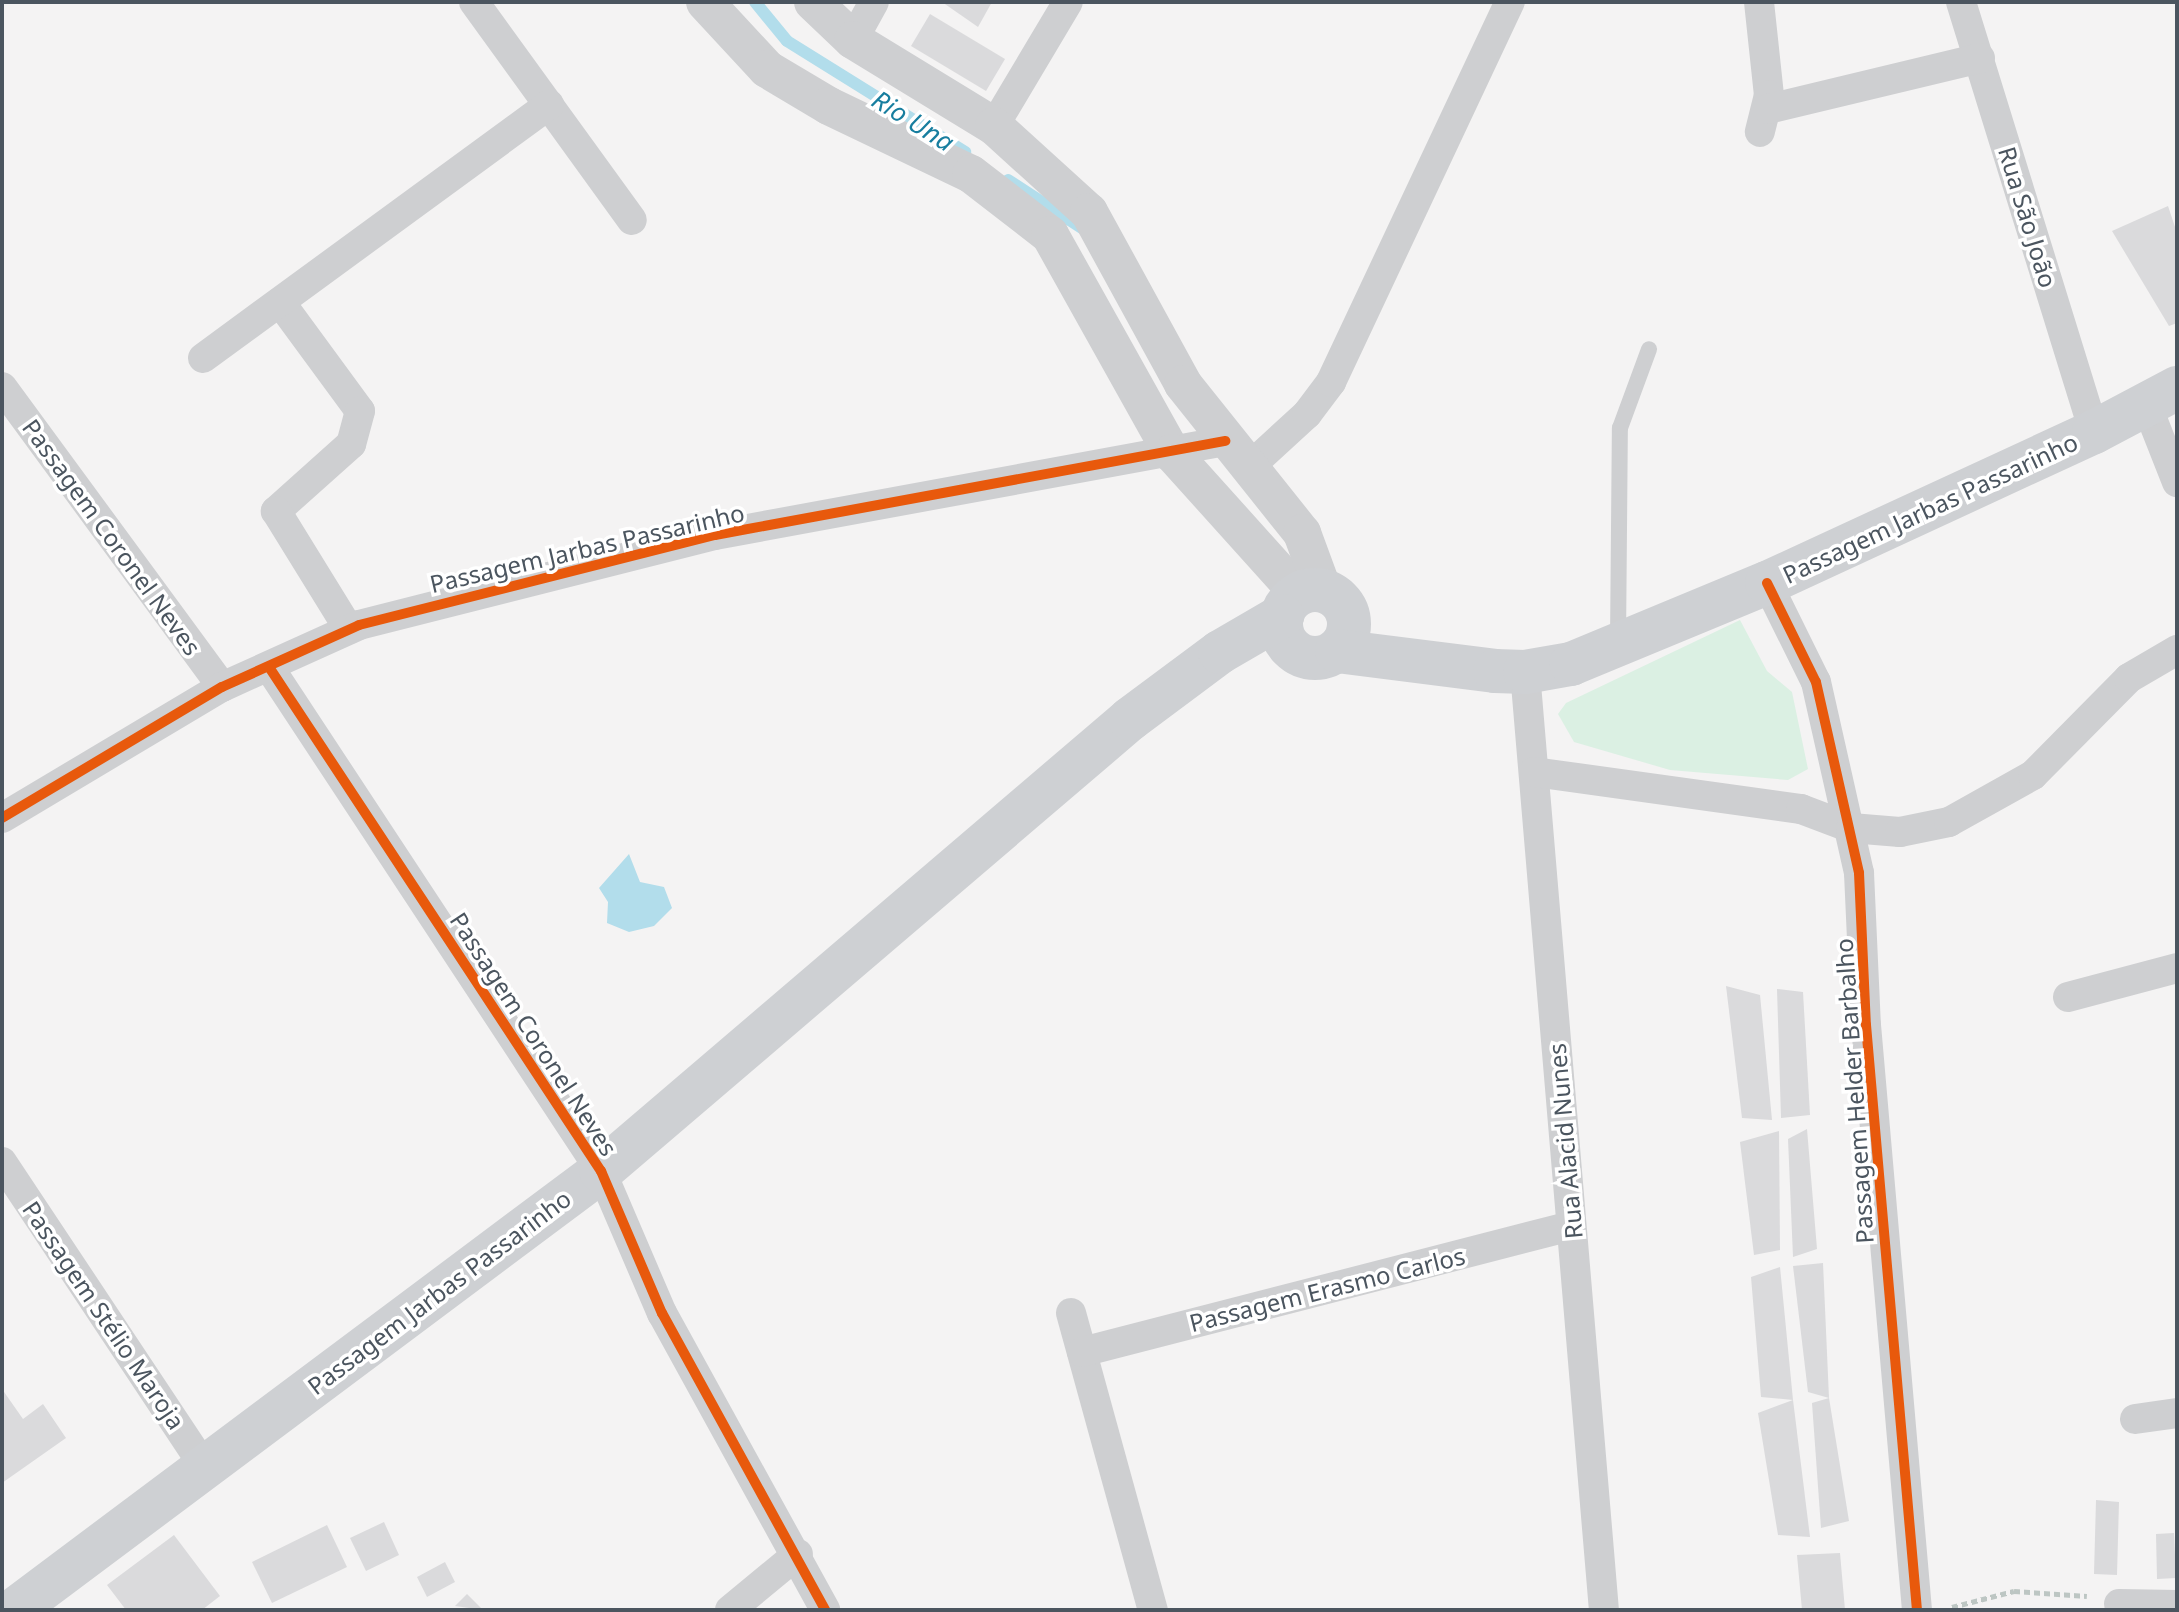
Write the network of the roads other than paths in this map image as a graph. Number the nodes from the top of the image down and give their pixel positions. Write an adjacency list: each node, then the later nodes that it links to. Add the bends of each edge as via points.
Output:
1 (474, 2): 11 (street)
2 (705, 2): 13 (street, via 767,69 829,106)
3 (813, 2): 9 (street)
4 (874, 2): 9 (street)
5 (1068, 2): 12 (street)
6 (1510, 2): 22 (street, via 1331,382 1307,414)
7 (1759, 2): 10 (street, via 1768,60 1764,120)
8 (1961, 2): 10 (street, Rua São João)
9 (853, 40): 12 (street)
10 (1980, 58): 20 (street, Rua São João)
11 (549, 105): 14 (street); 15 (street)
12 (994, 126): 13 (street); 22 (street, via 1089,212 1183,384)
13 (973, 170): 21 (street, via 1050,235)
14 (632, 220)
15 (280, 302): 17 (street); 26 (street, via 360,411 351,444 276,511)
16 (1649, 349): 27 (lane, via 1620,428)
17 (203, 358)
18 (2, 387): 31 (street, Passagem Coronel Neves)
19 (2162, 397): 20 (main road, Passagem Jarbas Passarinho); 23 (street)
20 (2094, 432): 24 (main road, Passagem Jarbas Passarinho)
21 (1172, 453): 22 (street, Passagem Jarbas Passarinho); 25 (street); 26 (street, Passagem Jarbas Passarinho, via 715,535)
22 (1236, 455): 25 (street, via 1302,533)
23 (2177, 482)
24 (1767, 583): 27 (main road, Passagem Jarbas Passarinho); 34 (street, Passagem Helder Barbalho, via 1816,682)
25 (1313, 619): 30 (main road, Passagem Jarbas Passarinho, via 1450,662); 38 (main road, Passagem Jarbas Passarinho, via 1220,652 1130,719)
26 (349, 629): 29 (street, Passagem Jarbas Passarinho)
27 (1618, 648): 30 (main road, Passagem Jarbas Passarinho)
28 (2177, 650): 34 (street, via 2129,678 2033,775 1990,803 1949,822 1900,832)
29 (269, 667): 31 (street, Passagem Jarbas Passarinho); 38 (street, Passagem Coronel Neves)
30 (1525, 672): 32 (street, Rua Alacid Nunes)
31 (222, 687): 33 (street, Passagem Jarbas Passarinho)
32 (1534, 772): 34 (street, via 1801,809); 39 (street, Rua Alacid Nunes)
33 (4, 814)
34 (1851, 828): 53 (street, Passagem Helder Barbalho, via 1859,873 1866,1025)
35 (2177, 968): 36 (street)
36 (2068, 997)
37 (2, 1162): 44 (street, Passagem Stélio Maroja)
38 (601, 1171): 44 (main road, Passagem Jarbas Passarinho); 45 (street, Passagem Coronel Neves, via 662,1313)
39 (1571, 1226): 41 (street, Passagem Erasmo Carlos); 52 (street, Rua Alacid Nunes)
40 (1071, 1313): 41 (street)
41 (1082, 1352): 51 (street)
42 (2177, 1413): 43 (street)
43 (2135, 1419)
44 (205, 1468): 48 (main road, Passagem Jarbas Passarinho)
45 (798, 1554): 49 (street); 50 (street, Passagem Coronel Neves)
46 (2119, 1604): 47 (street)
47 (2165, 1607)
48 (14, 1610)
49 (730, 1610)
50 (825, 1610)
51 (1153, 1610)
52 (1604, 1610)
53 (1917, 1610)

